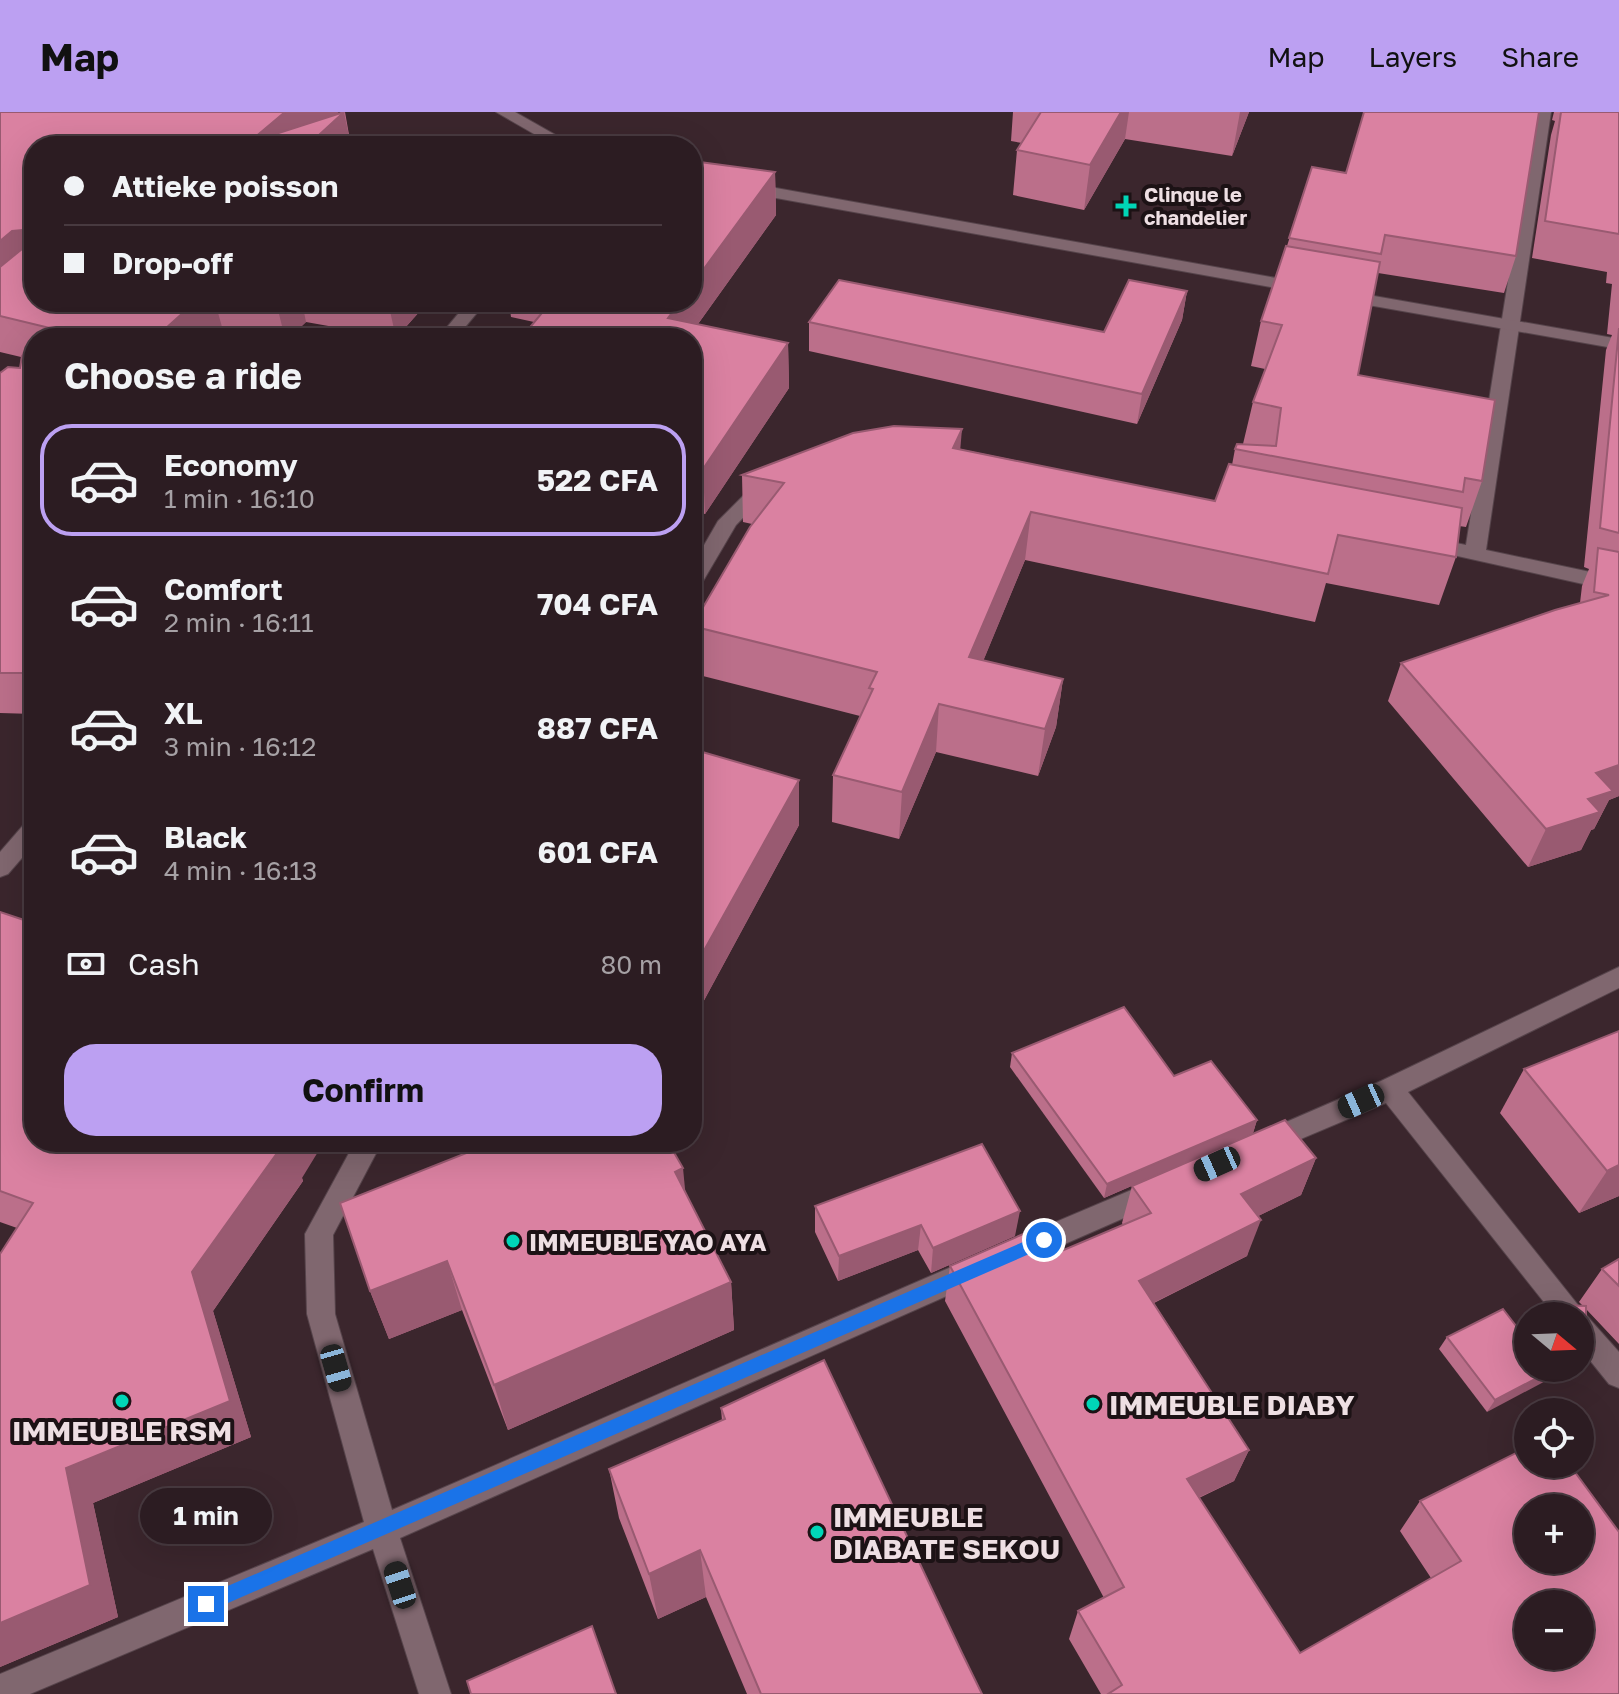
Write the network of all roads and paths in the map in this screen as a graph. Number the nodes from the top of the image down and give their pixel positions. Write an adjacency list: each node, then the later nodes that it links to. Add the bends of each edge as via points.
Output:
1 (504, 112): 3 (street)
2 (1542, 123): 6 (street)
3 (548, 136)
4 (702, 180): 6 (street)
5 (469, 312): 7 (street)
6 (1511, 325): 8 (street); 11 (street)
7 (455, 328)
8 (1619, 344)
9 (782, 476): 12 (street, via 728,521)
10 (1399, 538): 11 (street)
11 (1475, 553): 13 (street)
12 (702, 566)
13 (1619, 585)
14 (24, 840): 15 (street)
15 (0, 868)
16 (1619, 977): 17 (street)
17 (1390, 1089): 19 (street); 21 (street)
18 (364, 1152): 24 (street, via 319,1234 321,1314)
19 (1244, 1153)
20 (1185, 1178): 24 (street)
21 (1561, 1302)
22 (1594, 1343): 23 (street)
23 (1619, 1374)
24 (382, 1530): 25 (street); 26 (street)
25 (0, 1690)
26 (435, 1694)

